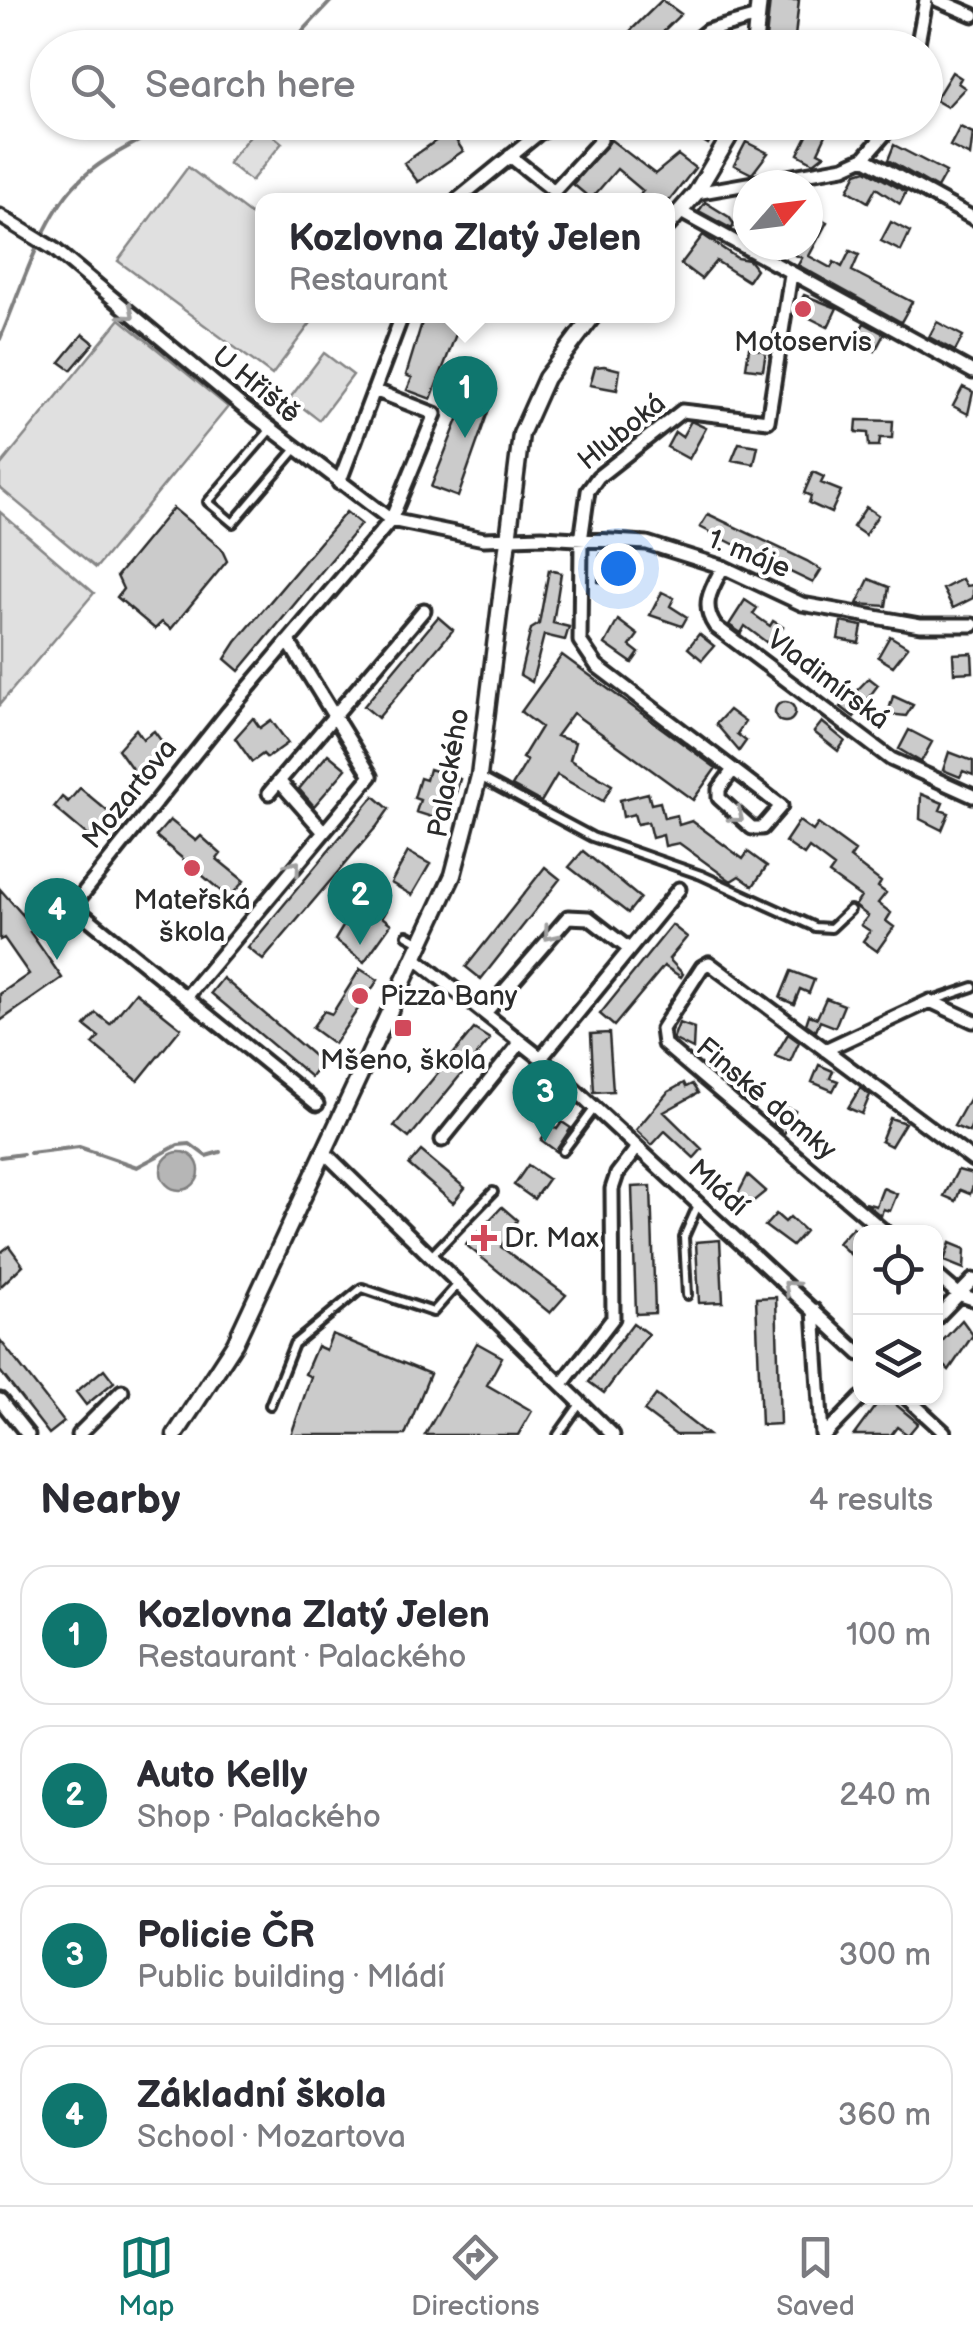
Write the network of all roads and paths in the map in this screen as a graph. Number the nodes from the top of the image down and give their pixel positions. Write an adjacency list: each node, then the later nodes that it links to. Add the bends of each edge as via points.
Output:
1 (759, 0): 5 (street)
2 (926, 0): 8 (street)
3 (938, 0): 4 (street)
4 (973, 15)
5 (757, 16): 6 (street); 7 (street)
6 (710, 30)
7 (756, 30)
8 (920, 30)
9 (530, 140): 13 (street)
10 (600, 140): 17 (street)
11 (727, 140): 18 (street)
12 (880, 140): 14 (street)
13 (510, 156): 15 (street); 16 (street)
14 (864, 158): 18 (street, via 814,174); 22 (street)
15 (465, 193)
16 (554, 193)
17 (560, 193)
18 (696, 193): 19 (street)
19 (679, 212): 21 (street); 23 (street)
20 (0, 216): 28 (street, U Hřiště, one-way to 28, via 54,249)
21 (675, 217)
22 (973, 218)
23 (792, 274): 26 (street); 33 (street, Hluboká, via 768,421 692,410 673,416 598,476 588,491)
24 (399, 323): 27 (street)
25 (587, 323): 32 (street, Palackého, via 546,378 525,421)
26 (973, 372)
27 (374, 390): 30 (street); 31 (street, Mozartova, via 436,414)
28 (270, 428): 29 (street, U Hřiště); 29 (lane, via 208,502 233,523)
29 (296, 448): 30 (street, U Hřiště)
30 (339, 483): 31 (street, U Hřiště)
31 (392, 520): 32 (street, U Hřiště); 37 (street, Mozartova)
32 (506, 538): 33 (street, 1. máje); 40 (street, Palackého)
33 (581, 541): 34 (street, 1. máje, via 647,543); 39 (street, Hluboká, via 580,641 598,666)
34 (722, 567): 36 (street, 1. máje, via 802,604 920,625); 43 (street, Vladimírská, via 707,599 715,626 890,759)
35 (424, 610): 38 (street)
36 (973, 625)
37 (288, 641): 38 (street); 51 (street, Mozartova, via 73,906)
38 (334, 716): 41 (street); 44 (street, via 370,776)
39 (734, 770): 39 (street, Hluboká, one-way to 39, via 719,798 752,828 762,828 781,806)
40 (479, 776): 46 (lane, via 592,836 701,875 815,927 831,928); 49 (street, Palackého, via 465,839)
41 (279, 781): 42 (street); 44 (street)
42 (269, 793)
43 (973, 796)
44 (324, 832): 51 (street, one-way to 44)
45 (679, 889): 48 (street)
46 (850, 910)
47 (407, 935): 49 (lane)
48 (629, 949): 53 (street, one-way to 53, via 598,923 568,917); 57 (street)
49 (419, 951): 53 (street, Mládí); 62 (street, Palackého)
50 (973, 986): 52 (lane)
51 (187, 996): 58 (street, Mozartova)
52 (930, 1001): 54 (street); 56 (street)
53 (486, 1012): 55 (street, Mládí)
54 (971, 1017)
55 (521, 1042): 57 (street, Mládí); 60 (street)
56 (826, 1050): 64 (street, Finské domky); 67 (street, Finské domky, via 709,962 661,1033 666,1046)
57 (541, 1058): 59 (street, Mládí)
58 (317, 1104)
59 (594, 1108): 61 (street, Mládí); 63 (lane)
60 (442, 1140)
61 (637, 1148): 66 (street, Mládí); 78 (street, via 612,1190 613,1318)
62 (323, 1151): 68 (street); 88 (street, Palackého, via 235,1343)
63 (563, 1151)
64 (973, 1160)
65 (493, 1192): 68 (lane)
66 (698, 1204): 73 (lane, via 684,1238); 75 (street, Mládí, one-way to 66)
67 (877, 1225)
68 (431, 1256): 71 (street)
69 (973, 1280): 72 (street)
70 (943, 1281): 72 (street)
71 (459, 1283): 78 (street); 82 (lane, via 434,1312 362,1288 294,1344)
72 (958, 1294): 74 (street); 76 (street)
73 (687, 1295)
74 (973, 1299)
75 (814, 1309): 77 (street, Mládí); 91 (street)
76 (939, 1315)
77 (853, 1347)
78 (562, 1384): 81 (street)
79 (122, 1391): 87 (street)
80 (0, 1400): 86 (street)
81 (581, 1403): 89 (lane); 90 (street)
82 (270, 1405)
83 (854, 1405): 91 (street)
84 (915, 1405): 85 (street)
85 (944, 1432)
86 (28, 1435)
87 (78, 1435)
88 (175, 1435)
89 (558, 1435)
90 (613, 1435)
91 (823, 1435)

